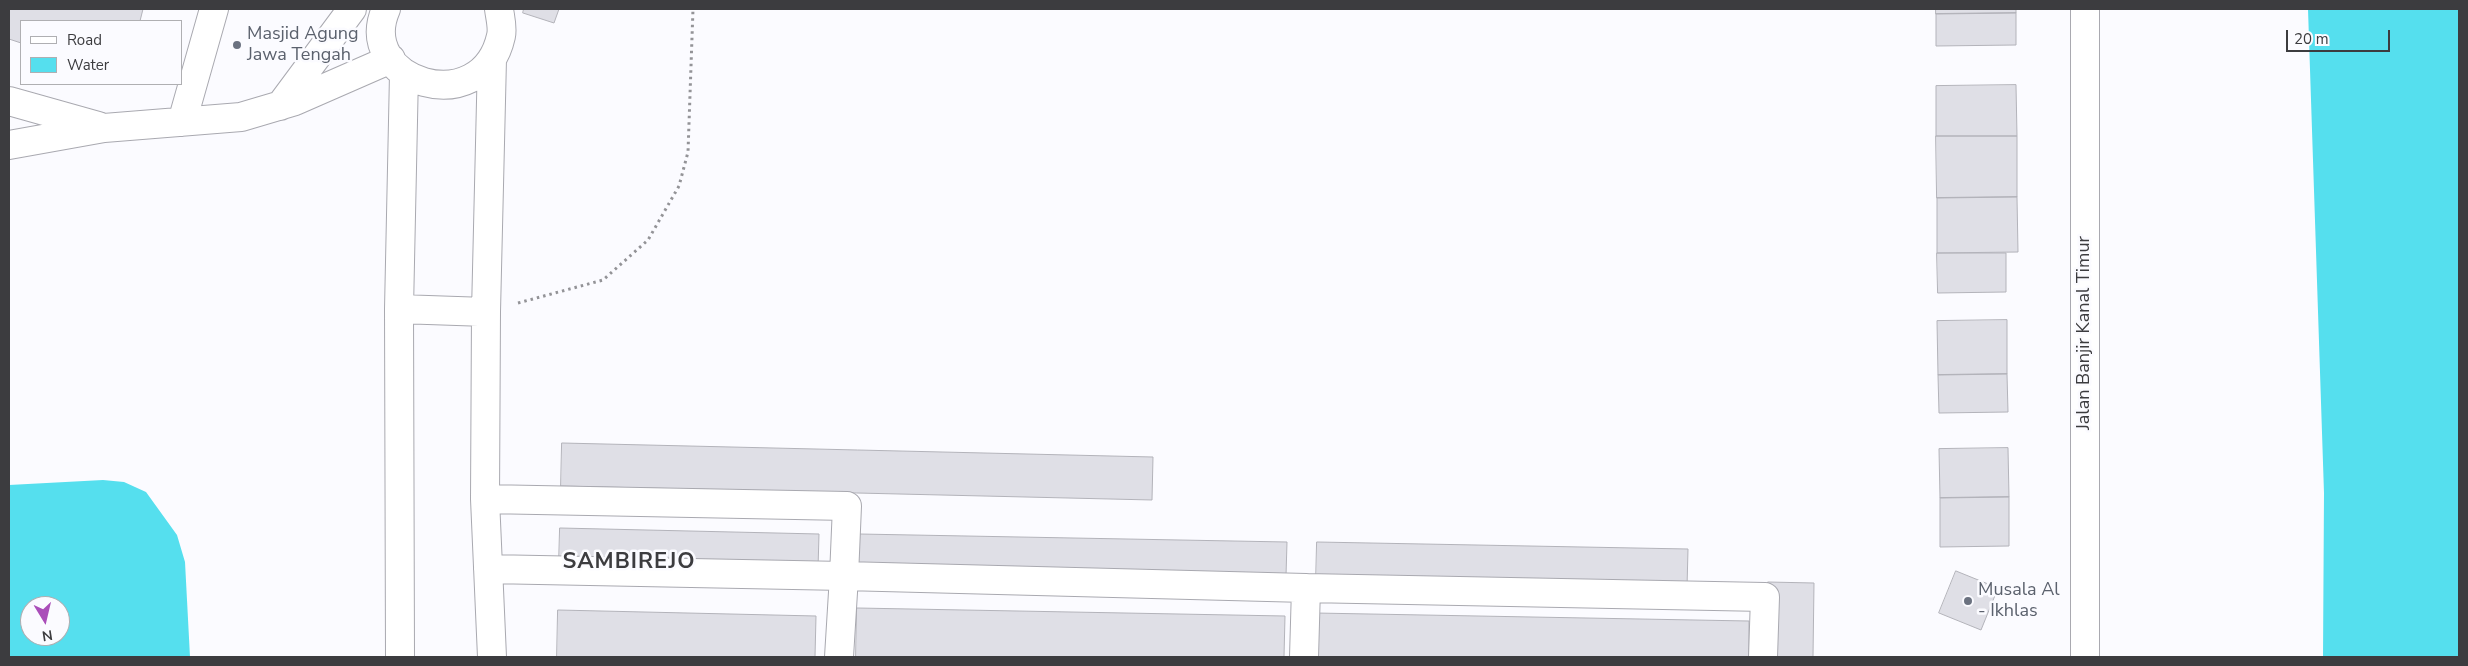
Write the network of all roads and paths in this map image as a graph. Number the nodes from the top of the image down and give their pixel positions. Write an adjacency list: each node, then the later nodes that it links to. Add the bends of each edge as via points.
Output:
1 (214, 9): 12 (street)
2 (352, 9): 11 (street)
3 (516, 9): 7 (street)
4 (693, 9): 16 (path, via 688,152 679,186 648,240 603,280)
5 (2085, 9): 26 (street, Jalan Banjir Kanal Timur)
6 (384, 11): 9 (street, via 384,46)
7 (500, 21): 8 (street)
8 (492, 60): 9 (street, via 472,77 450,86 426,84); 16 (street)
9 (398, 67): 11 (street); 15 (street)
10 (9, 101): 13 (street)
11 (280, 106): 12 (street, via 241,117)
12 (182, 122): 13 (street)
13 (104, 128): 14 (street)
14 (9, 145)
15 (399, 309): 16 (street); 21 (street)
16 (486, 312): 17 (street)
17 (486, 499): 18 (street); 19 (street, via 847,506)
18 (488, 569): 19 (street); 22 (street)
19 (844, 576): 20 (street); 23 (street)
20 (1306, 588): 24 (street); 25 (street, via 1765,597)
21 (400, 657)
22 (492, 657)
23 (839, 657)
24 (1304, 657)
25 (1763, 657)
26 (2084, 657)

